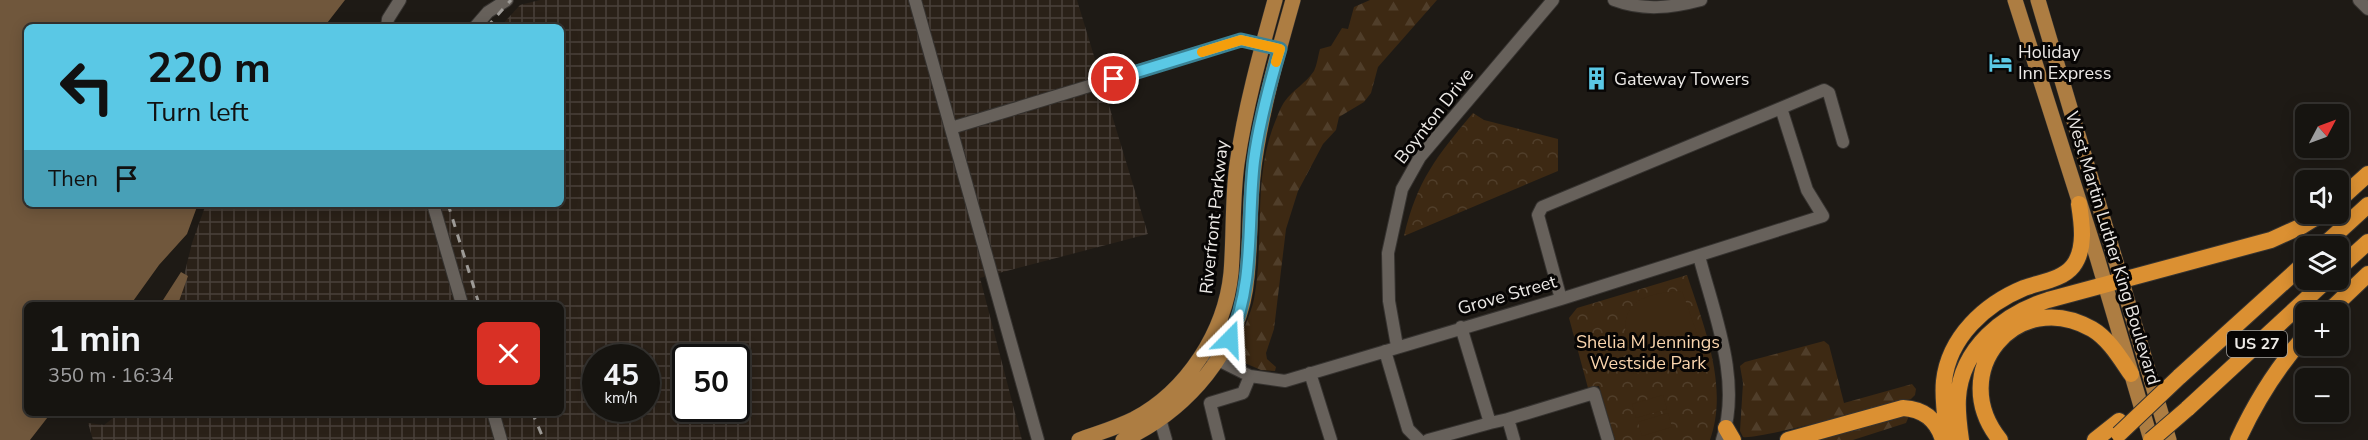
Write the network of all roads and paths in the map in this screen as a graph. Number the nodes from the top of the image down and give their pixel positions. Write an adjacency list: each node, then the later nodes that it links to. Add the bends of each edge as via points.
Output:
1 (400, 0): 13 (street)
2 (507, 0): 14 (street)
3 (915, 0): 18 (street)
4 (1275, 0): 15 (main road, Riverfront Parkway)
5 (1293, 0): 16 (main road, Riverfront Parkway)
6 (1553, 0): 39 (street, Boynton Drive, via 1420,157 1402,189 1388,253 1389,301)
7 (1614, 0): 8 (street, via 1648,8)
8 (1701, 0)
9 (2015, 0): 22 (main road, West Martin Luther King Boulevard)
10 (2038, 0): 32 (main road, West Martin Luther King Boulevard)
11 (2360, 0): 12 (street)
12 (2368, 9)
13 (387, 24)
14 (478, 24)
15 (1263, 45): 16 (street); 18 (street, via 1241,40); 42 (main road, Riverfront Parkway, via 1237,166 1226,302)
16 (1280, 49): 42 (main road, Riverfront Parkway, via 1254,160 1245,289 1239,319)
17 (1780, 108): 19 (street, via 1824,90 1829,93); 28 (street, Grove Street, via 1807,190 1823,216); 35 (street, via 1542,207 1538,215)
18 (951, 128): 53 (street)
19 (1843, 142)
20 (2368, 174): 21 (highway)
21 (2349, 191)
22 (2079, 204): 33 (main road, West Martin Luther King Boulevard); 65 (highway, via 2082,240 2071,268 1995,304 1977,317 1954,348 1944,381)
23 (2368, 205): 26 (highway)
24 (434, 207): 36 (street)
25 (2305, 224): 32 (highway, via 2271,240)
26 (2334, 236)
27 (2368, 242): 29 (highway)
28 (1699, 256): 35 (street, Grove Street); 51 (street, via 1727,369)
29 (2349, 259)
30 (2295, 272): 50 (highway, US 27, bridge)
31 (2368, 274): 37 (highway)
32 (2122, 280): 33 (highway); 70 (main road, West Martin Luther King Boulevard)
33 (2104, 284): 44 (main road, West Martin Luther King Boulevard); 66 (highway, via 2033,305 2008,318 1984,339 1961,380)
34 (2316, 290): 69 (highway, US 27, bridge)
35 (1561, 299): 38 (street, Grove Street)
36 (461, 302)
37 (2339, 302)
38 (1461, 327): 39 (street, Grove Street); 49 (street)
39 (1397, 346): 41 (street, Grove Street)
40 (2295, 348): 71 (highway, via 2262,393)
41 (1385, 351): 43 (street, Grove Street); 59 (street, via 1408,429)
42 (1210, 356): 45 (street, Grove Street); 47 (main road, Riverfront Parkway, via 1196,388); 54 (main road, Riverfront Parkway, via 1136,418)
43 (1310, 373): 45 (street, Grove Street, via 1285,381); 58 (street)
44 (2131, 374): 67 (highway, via 2110,345 2094,330 2075,321 2053,317 2018,326 1990,352 1981,379 1980,403); 69 (main road, West Martin Luther King Boulevard)
45 (1250, 376): 57 (street, via 1243,393 1210,403)
46 (494, 416): 52 (street)
47 (1160, 419): 55 (main road, Riverfront Parkway); 56 (street)
48 (1508, 419): 49 (street); 61 (street); 62 (street, via 1594,393)
49 (1490, 423): 60 (street)
50 (2117, 432): 68 (highway)
51 (1727, 436)
52 (501, 440)
53 (1038, 440)
54 (1079, 440)
55 (1123, 440)
56 (1166, 440)
57 (1219, 440)
58 (1331, 440)
59 (1419, 440)
60 (1428, 440)
61 (1514, 440)
62 (1608, 440)
63 (1788, 440): 64 (highway, via 1903,408 1933,419)
64 (1943, 440)
65 (1948, 440)
66 (1961, 440)
67 (2000, 440)
68 (2095, 440)
69 (2151, 440)
70 (2169, 440)
71 (2238, 440)

